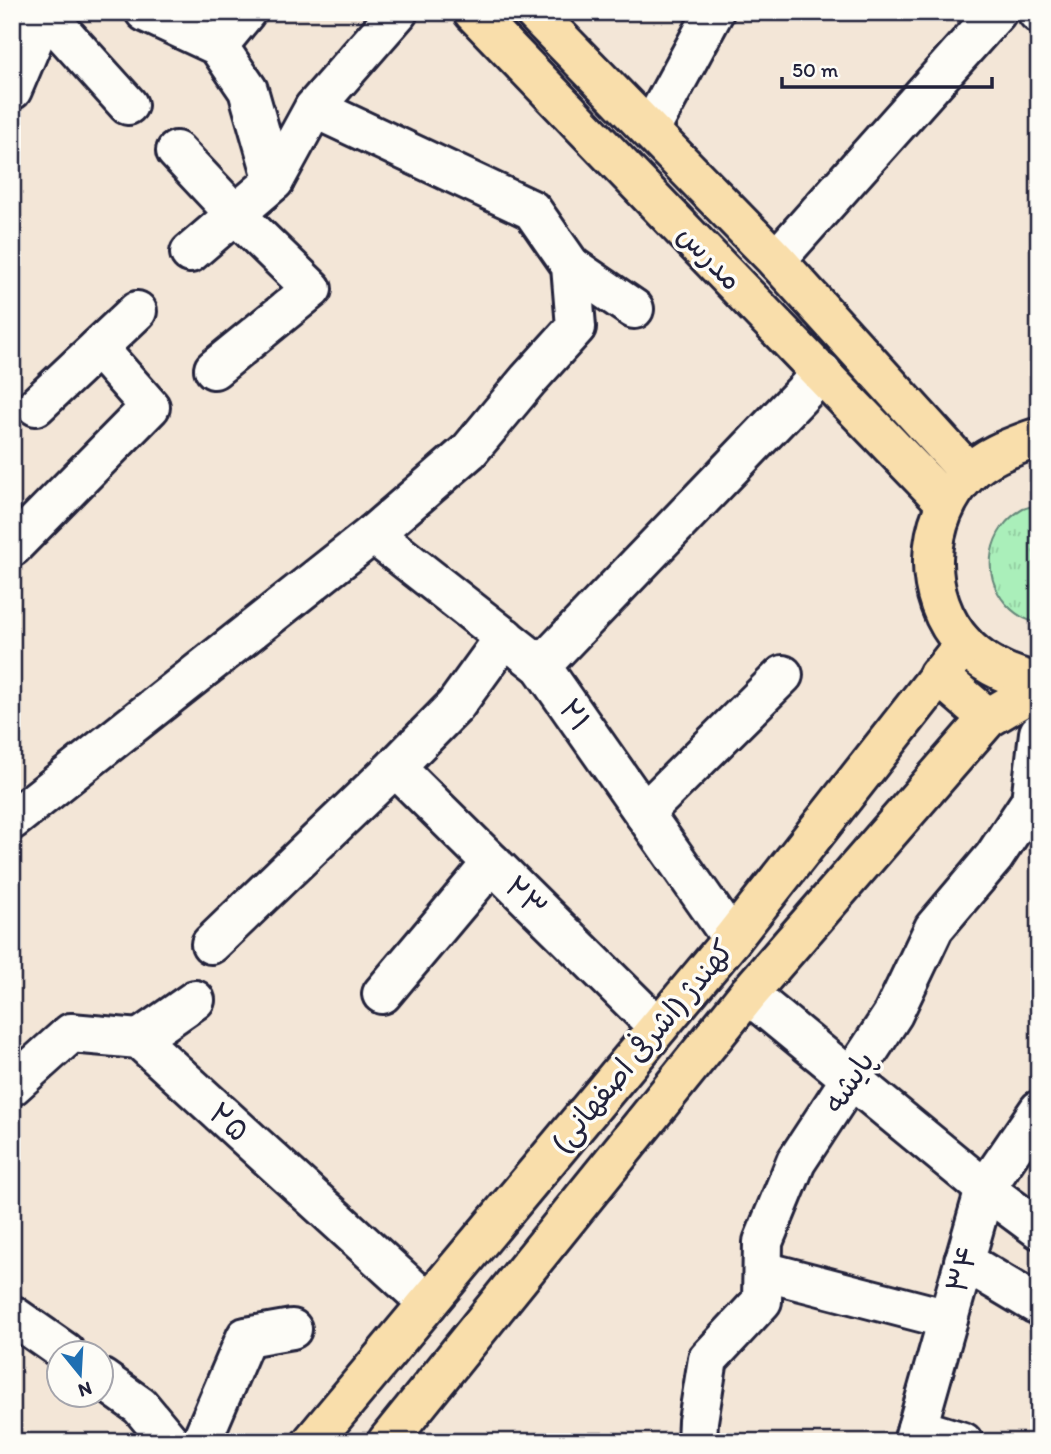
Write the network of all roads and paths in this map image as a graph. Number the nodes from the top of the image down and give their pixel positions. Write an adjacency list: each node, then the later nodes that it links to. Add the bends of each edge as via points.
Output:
1 (246, 12): 9 (street)
2 (398, 12): 12 (street)
3 (473, 12): 24 (main road, مدرس)
4 (714, 12): 13 (street)
5 (998, 12): 18 (street)
6 (45, 13): 10 (street); 11 (street)
7 (538, 14): 13 (main road, مدرس)
8 (167, 17): 9 (street)
9 (218, 46): 15 (street, via 248,90)
10 (12, 90)
11 (128, 104)
12 (314, 108): 15 (street); 19 (street, via 532,210)
13 (650, 130): 18 (main road, مدرس)
14 (176, 151): 16 (street)
15 (274, 181): 16 (street)
16 (235, 214): 17 (street); 23 (street, via 312,289)
17 (190, 253)
18 (776, 260): 27 (main road, مدرس)
19 (571, 267): 20 (street); 29 (street, via 576,327 469,451)
20 (634, 309)
21 (137, 311): 22 (street)
22 (98, 348): 25 (street); 30 (street, via 150,407)
23 (214, 369)
24 (822, 373): 28 (main road, مدرس); 33 (street)
25 (36, 406)
26 (1039, 439): 27 (main road, via 999,451)
27 (969, 472): 28 (main road)
28 (947, 503): 32 (main road, via 933,544 933,579 944,614)
29 (373, 534): 31 (street, ۲۱); 41 (street)
30 (12, 547)
31 (505, 637): 33 (street, ۲۱); 39 (street, via 455,706)
32 (964, 644): 35 (main road, کهندژ (اشرفی اصفهانی)); 36 (main road, via 987,664)
33 (541, 666): 40 (street, ۲۱)
34 (783, 675): 40 (street)
35 (938, 675): 37 (main road); 43 (main road, کهندژ (اشرفی اصفهانی))
36 (1039, 685): 37 (main road, کهندژ (اشرفی اصفهانی))
37 (988, 718): 46 (main road, کهندژ (اشرفی اصفهانی))
38 (1039, 733): 50 (street, پایشه, via 1031,801 994,858 934,928 893,1014)
39 (395, 767): 42 (street, ۲۳); 44 (street)
40 (644, 813): 43 (street, ۲۱)
41 (12, 820)
42 (492, 863): 45 (street); 48 (street, ۲۳)
43 (732, 939): 48 (main road, کهندژ (اشرفی اصفهانی))
44 (211, 944)
45 (383, 994)
46 (748, 994): 50 (street); 68 (main road, کهندژ (اشرفی اصفهانی))
47 (195, 1000): 49 (street)
48 (657, 1027): 57 (main road, کهندژ (اشرفی اصفهانی))
49 (139, 1039): 51 (street, via 71,1033); 57 (street, ۲۵)
50 (852, 1079): 53 (street); 56 (street, پایشه, via 796,1162 764,1241)
51 (12, 1086)
52 (1039, 1110): 53 (street, ۳۴)
53 (985, 1189): 54 (street); 55 (street, ۳۴)
54 (1039, 1229)
55 (964, 1261): 58 (street); 60 (street, ۳۴)
56 (763, 1271): 60 (street); 69 (street, پایشه, via 762,1301 708,1359)
57 (428, 1303): 67 (main road, کهندژ (اشرفی اصفهانی))
58 (1036, 1304)
59 (12, 1315): 62 (street)
60 (948, 1319): 64 (street, ۳۴)
61 (292, 1329): 66 (street, via 246,1338)
62 (46, 1339)
63 (116, 1389): 65 (street, via 140,1406)
64 (915, 1435): 70 (street)
65 (170, 1442)
66 (201, 1442)
67 (312, 1442)
68 (387, 1442)
69 (697, 1442)
70 (963, 1442)

